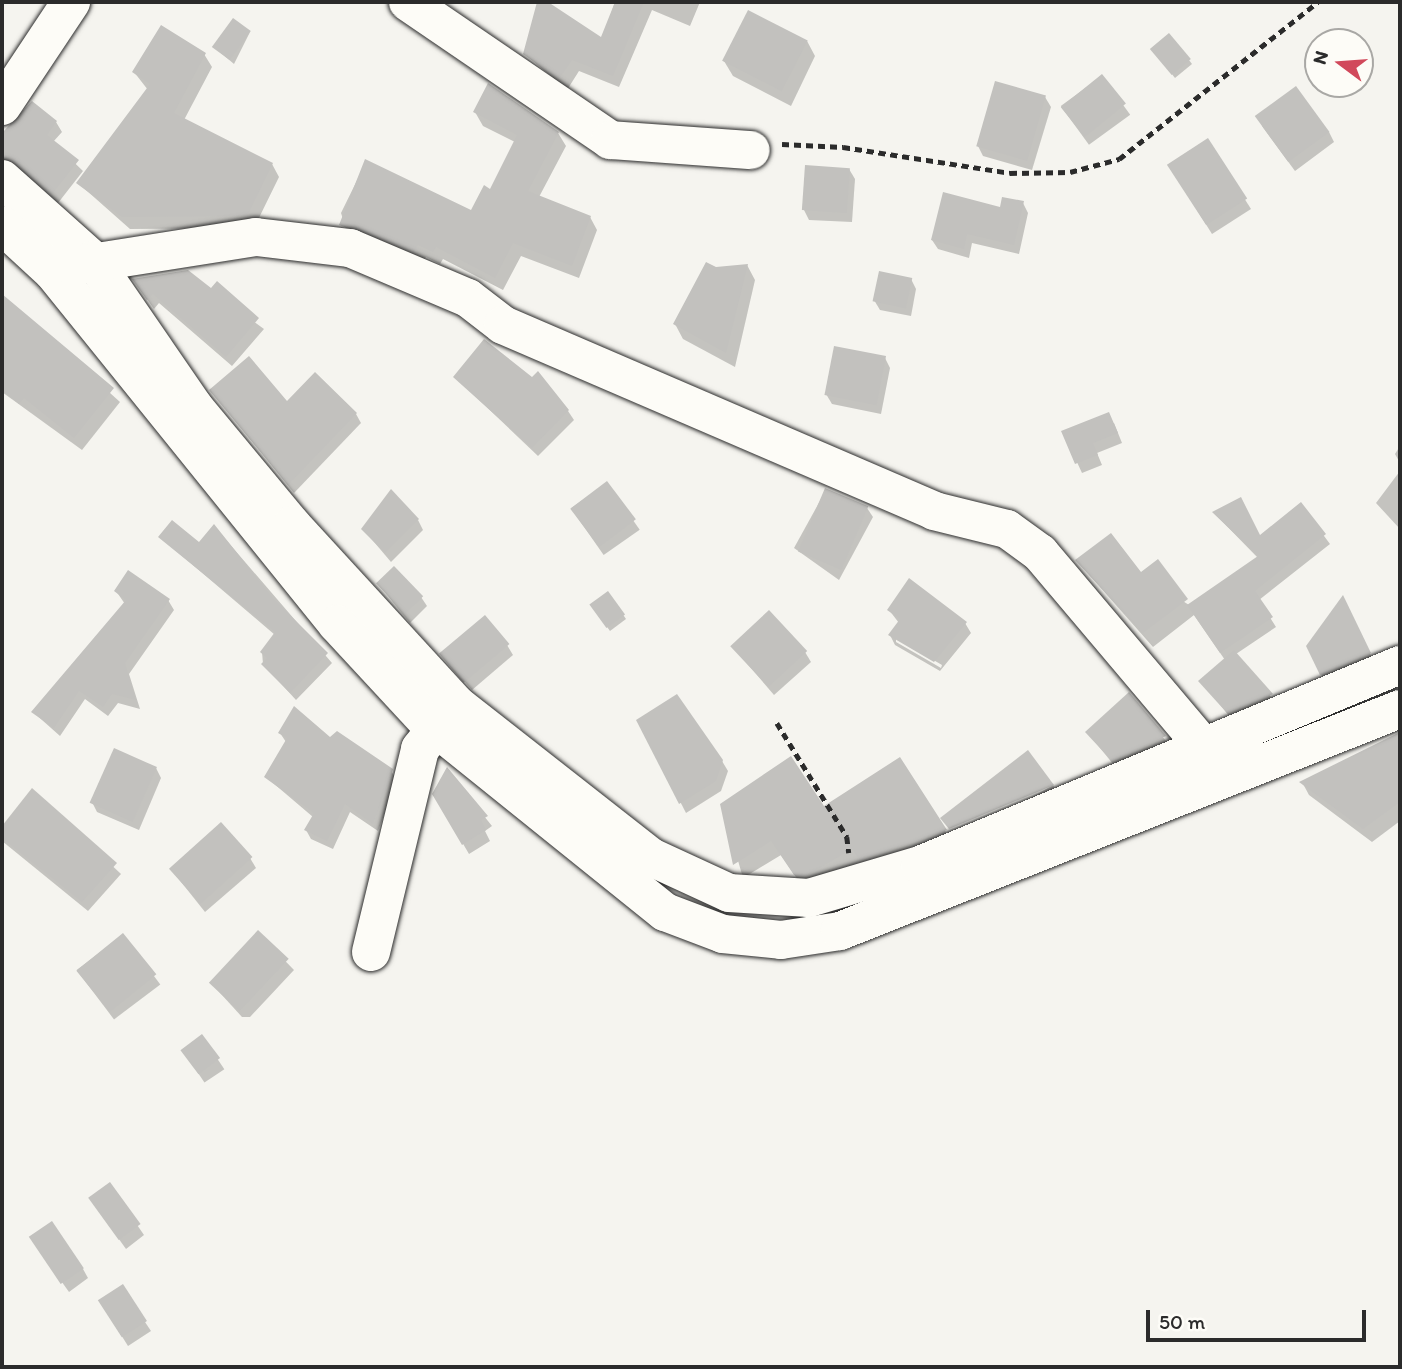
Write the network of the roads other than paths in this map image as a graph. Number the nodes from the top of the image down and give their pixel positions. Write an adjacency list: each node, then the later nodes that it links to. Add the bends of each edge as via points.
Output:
1 (71, 2): 3 (street)
2 (408, 2): 4 (street, via 610,140 714,143)
3 (2, 106)
4 (751, 150)
5 (2, 179): 6 (street)
6 (13, 229): 7 (street); 8 (street)
7 (93, 260): 8 (street); 11 (street, via 194,407); 12 (street, via 256,237 350,248 468,298 503,325 934,511 1007,529 1041,553)
8 (52, 272): 11 (street, via 337,624)
9 (1400, 665): 12 (street)
10 (1400, 709): 13 (street)
11 (446, 716): 12 (street, via 689,878 769,900 809,898 920,865); 13 (street, via 665,912 723,934 780,940 840,931); 14 (street, via 420,749)
12 (1204, 747): 13 (street)
13 (1219, 782)
14 (371, 952)

